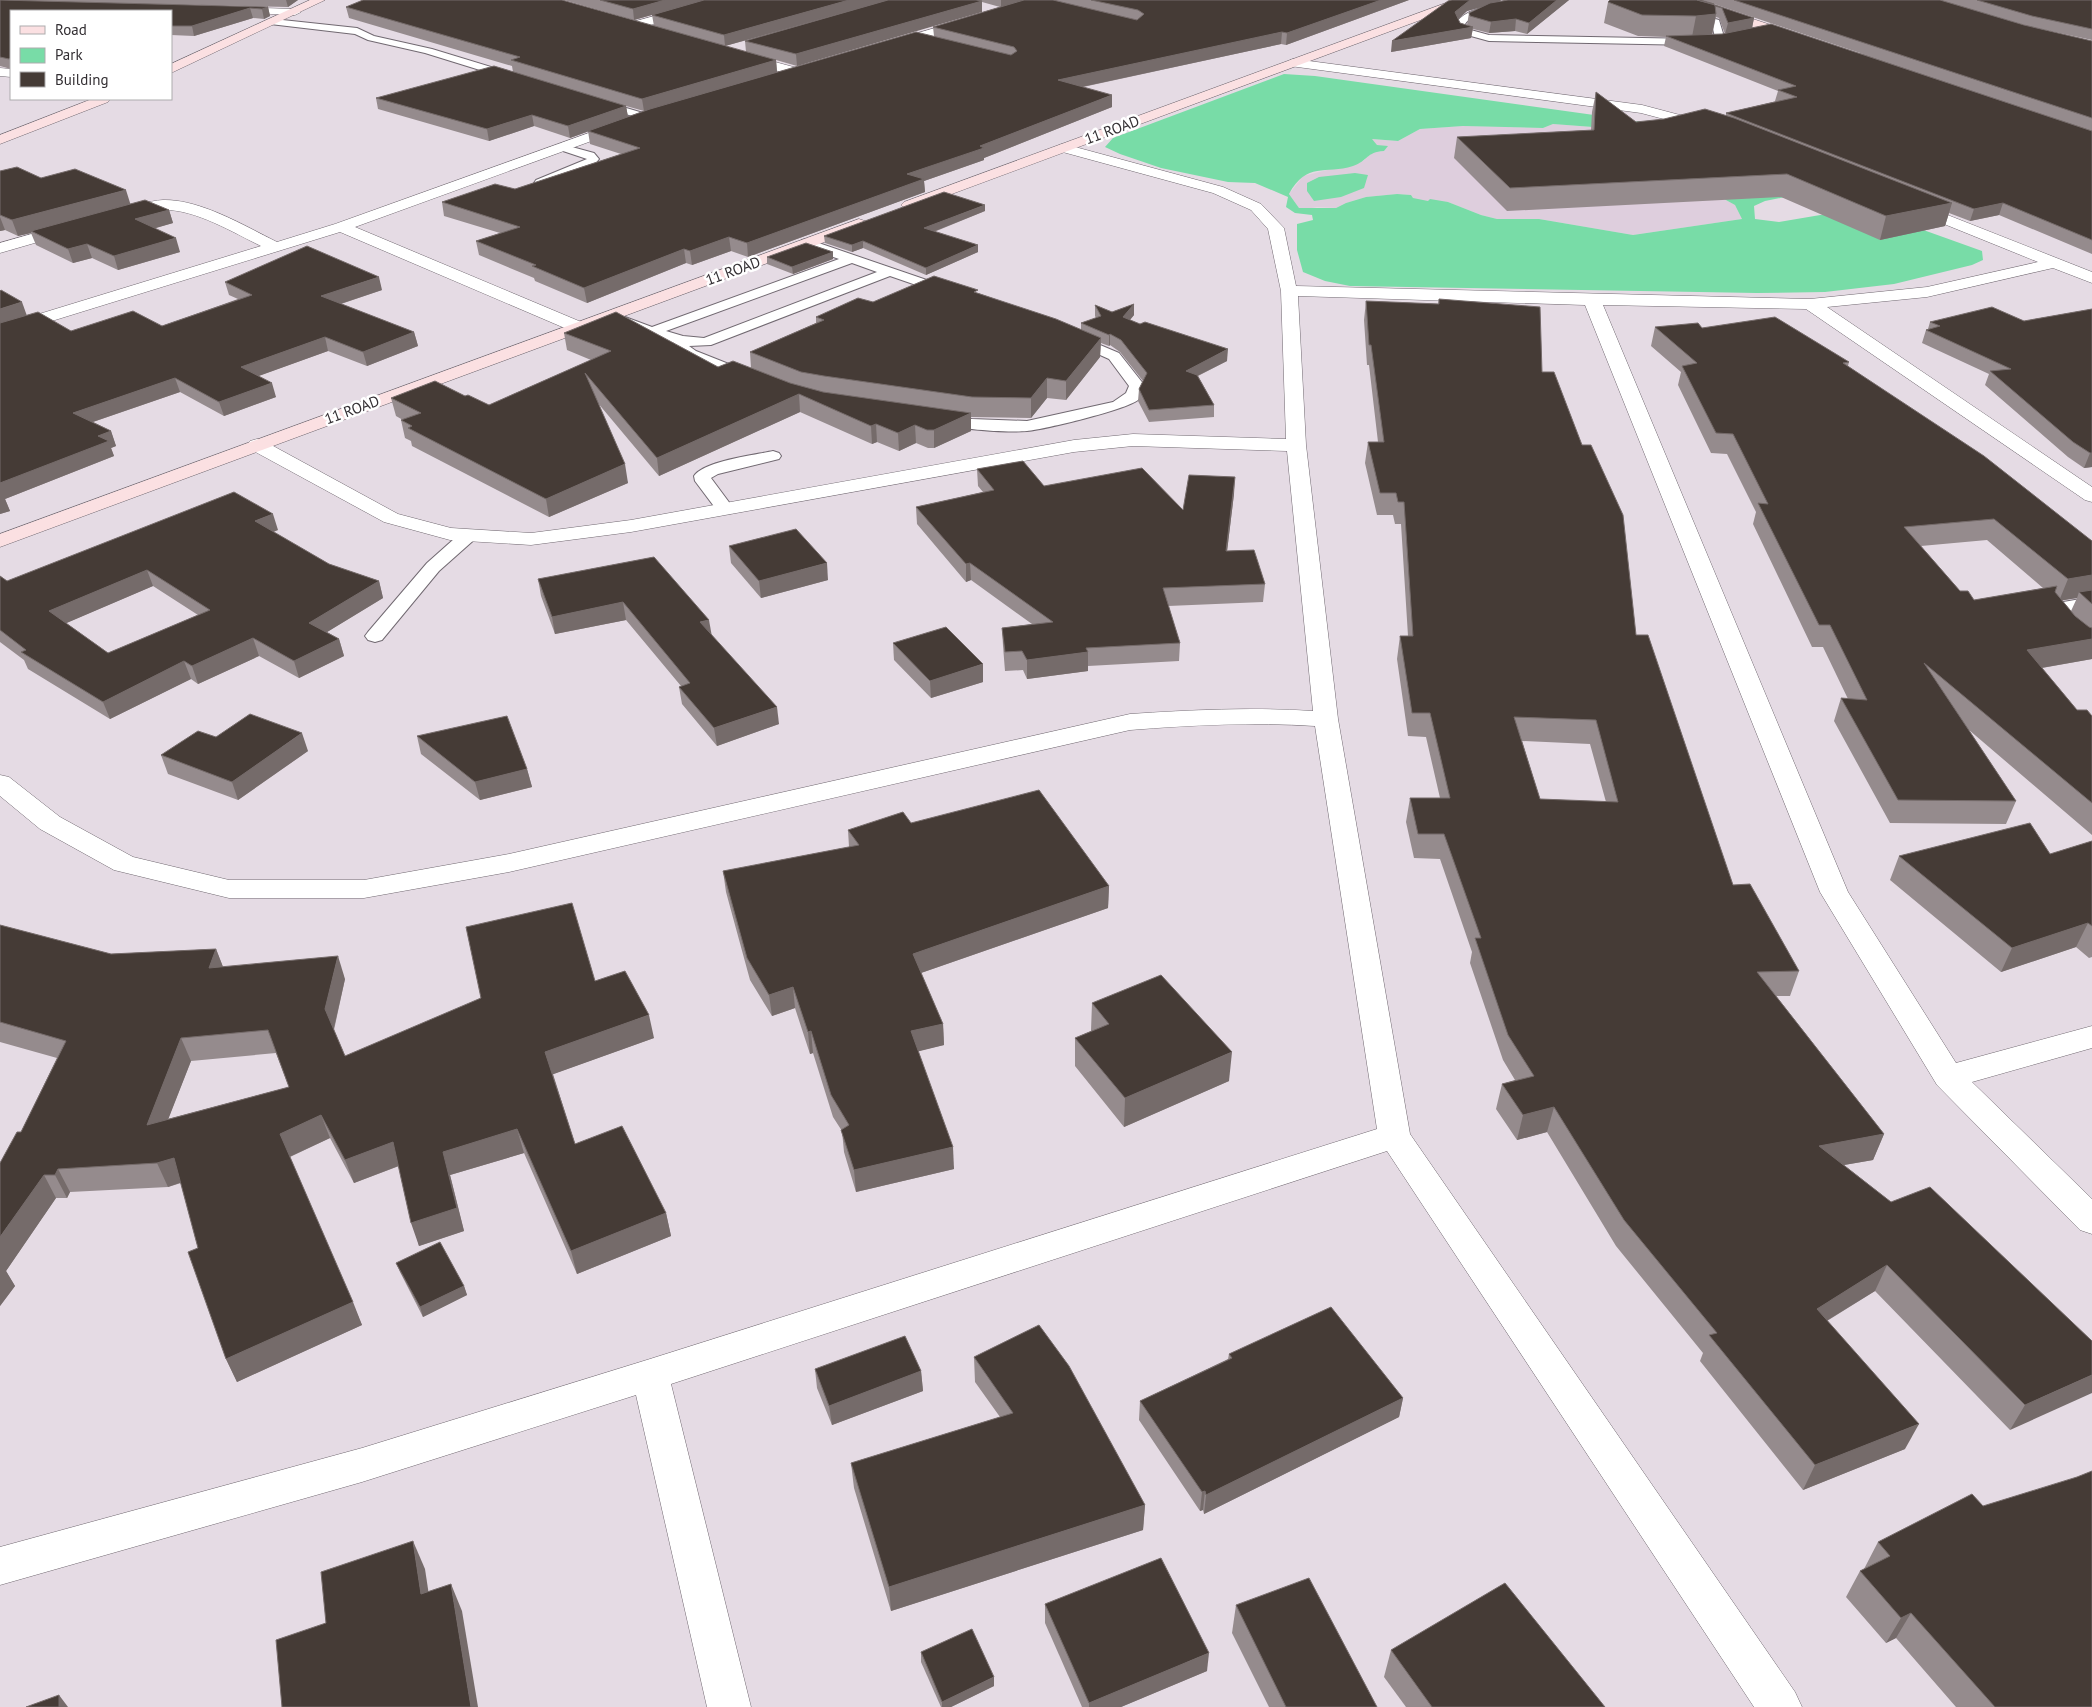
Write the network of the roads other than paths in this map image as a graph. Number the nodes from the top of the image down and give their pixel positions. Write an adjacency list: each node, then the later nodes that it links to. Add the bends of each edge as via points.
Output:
1 (232, 0): 12 (street, via 220,10)
2 (319, 0): 12 (street)
3 (724, 0): 17 (street, via 629,24)
4 (1465, 0): 23 (street, 11 ROAD)
5 (1507, 0): 10 (street)
6 (1539, 0): 10 (lane)
7 (1630, 0): 10 (lane, via 1716,22 1715,40 1489,38 1464,31 1460,24 1464,18 1476,13)
8 (1685, 0): 15 (street)
9 (1044, 3): 13 (street)
10 (1523, 3)
11 (978, 6): 13 (street)
12 (295, 12): 14 (street)
13 (1003, 12): 18 (street)
14 (273, 22): 25 (street); 27 (lane, via 357,31 371,38 428,51)
15 (1770, 29): 16 (lane); 19 (street)
16 (1753, 33)
17 (660, 34)
18 (914, 38): 20 (lane); 21 (street)
19 (1807, 41)
20 (934, 43)
21 (878, 48)
22 (736, 50): 26 (street)
23 (1294, 63): 33 (street, via 1642,110); 36 (street, 11 ROAD)
24 (814, 67): 26 (street)
25 (172, 69)
26 (796, 72): 28 (street)
27 (523, 80)
28 (769, 80)
29 (100, 100): 34 (street)
30 (589, 100): 32 (lane)
31 (662, 112): 32 (street)
32 (646, 117): 35 (street)
33 (1726, 132)
34 (0, 140)
35 (561, 147): 37 (lane, via 590,155 593,159); 43 (street)
36 (1064, 148): 39 (street, 11 ROAD); 51 (street, via 1218,190 1256,207 1276,228)
37 (534, 185)
38 (1900, 201): 48 (street)
39 (899, 209)
40 (106, 218): 46 (street, via 150,207 188,208)
41 (871, 219): 44 (street, 11 ROAD)
42 (88, 223): 45 (street)
43 (341, 228): 46 (street); 56 (street)
44 (807, 243): 47 (lane); 55 (street, 11 ROAD)
45 (0, 248)
46 (277, 248): 58 (street)
47 (851, 259): 49 (lane); 57 (lane)
48 (2055, 263): 50 (street); 54 (street, via 1927,292)
49 (889, 272): 52 (lane); 60 (lane, via 714,340)
50 (2092, 278)
51 (1289, 291): 53 (street); 64 (street)
52 (959, 296)
53 (1592, 300): 54 (street); 76 (street, via 1834,892)
54 (1810, 304): 66 (street)
55 (612, 316): 56 (street, 11 ROAD); 57 (lane)
56 (580, 328): 63 (street, 11 ROAD)
57 (654, 331): 60 (lane)
58 (0, 332)
59 (1062, 333): 62 (lane, via 1114,356 1137,386 1133,396 1118,405 1027,426 972,424)
60 (681, 341): 61 (lane, via 682,348 691,354)
61 (762, 382)
62 (923, 417)
63 (258, 445): 68 (street, via 391,518 450,534); 69 (street, 11 ROAD)
64 (1296, 445): 67 (street, via 1133,440 1074,446); 73 (street)
65 (773, 456): 67 (lane, via 712,470 702,476)
66 (2092, 496)
67 (725, 509): 68 (street, via 531,539)
68 (469, 535): 71 (lane, via 433,567)
69 (0, 541)
70 (2092, 603): 72 (lane, via 2059,608 2057,613)
71 (375, 636)
72 (2082, 640)
73 (1326, 720): 74 (street, via 1262,715 1130,722 509,863 364,889 229,889 124,864 50,823); 77 (street)
74 (0, 783)
75 (2092, 1037): 76 (street)
76 (1948, 1077): 78 (street)
77 (1394, 1136): 79 (street); 82 (street)
78 (2092, 1220)
79 (650, 1376): 80 (street, via 362,1465); 81 (street)
80 (0, 1566)
81 (729, 1707)
82 (1780, 1707)

